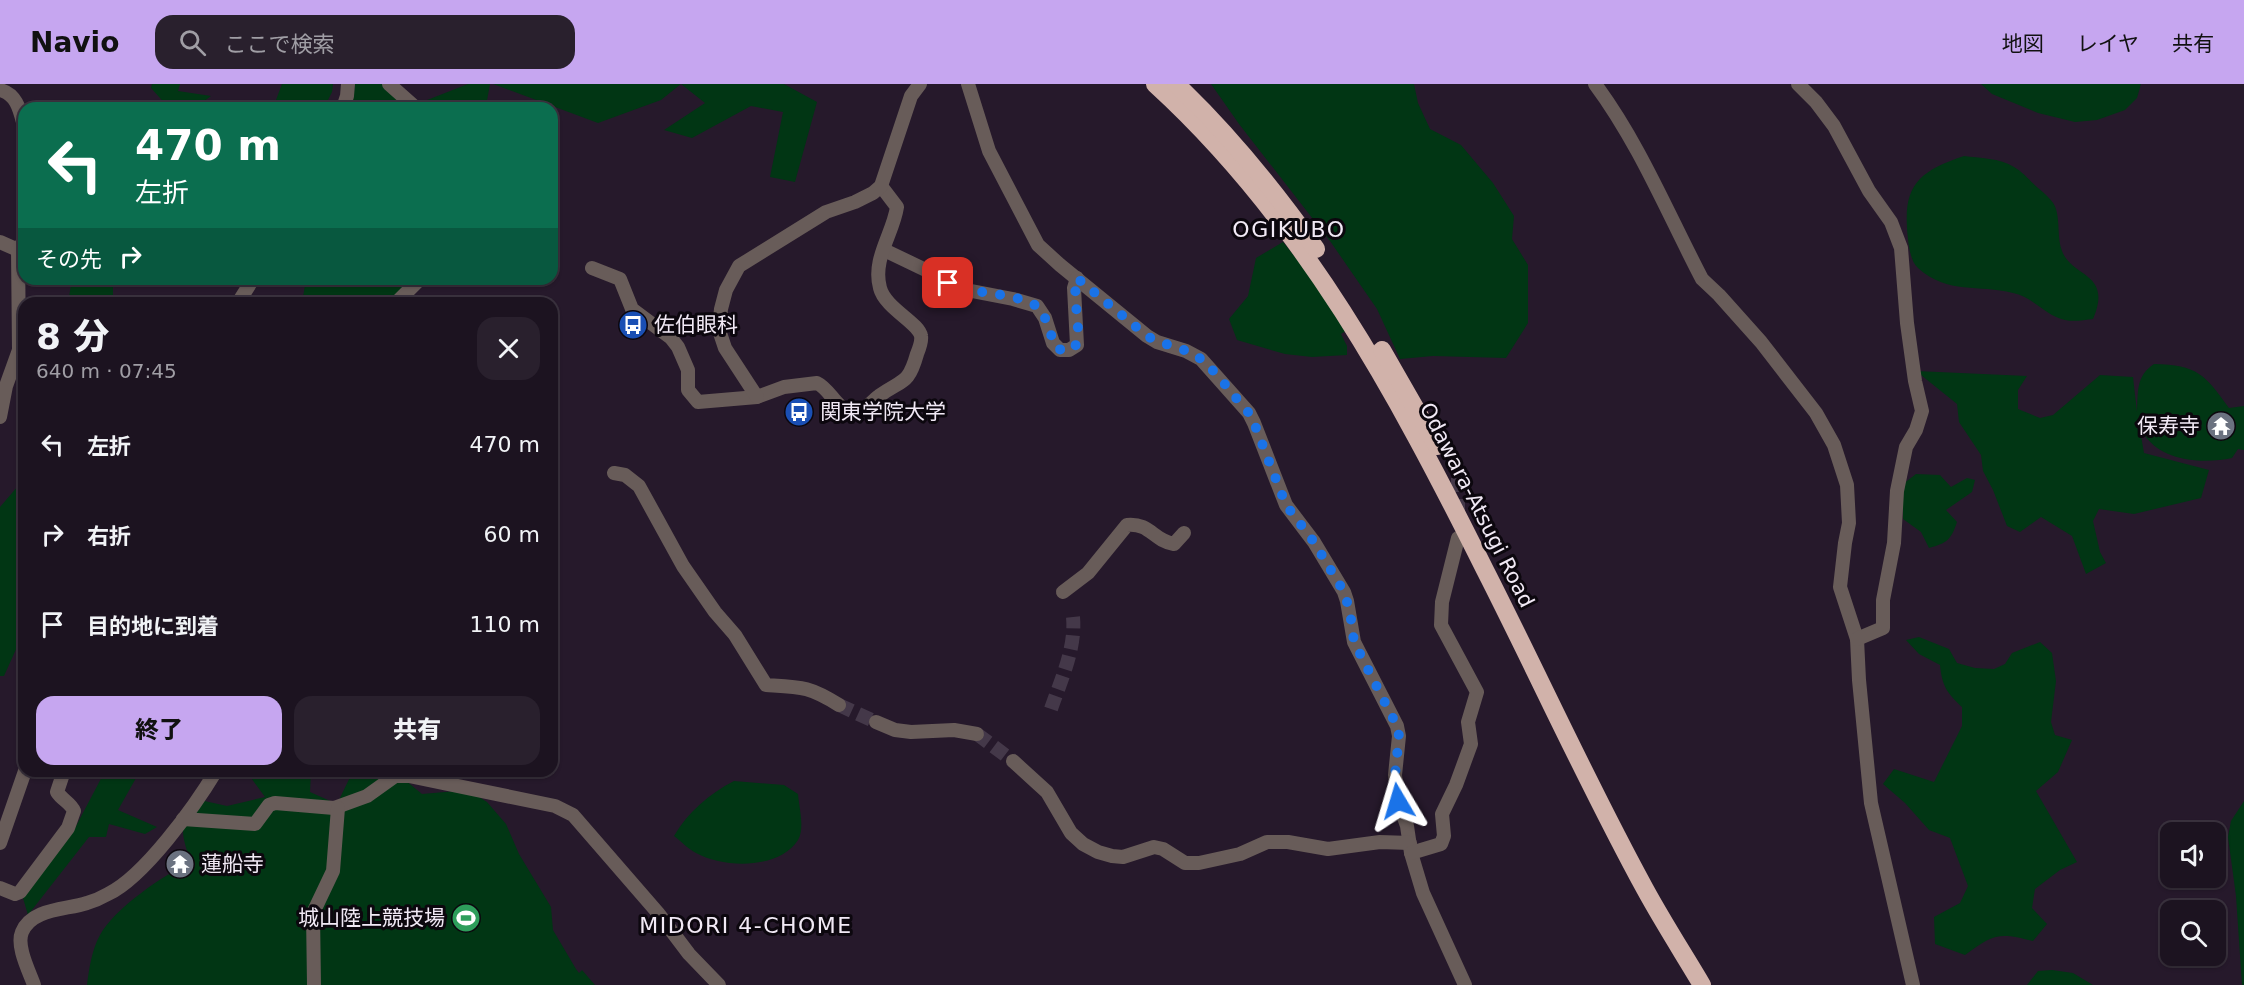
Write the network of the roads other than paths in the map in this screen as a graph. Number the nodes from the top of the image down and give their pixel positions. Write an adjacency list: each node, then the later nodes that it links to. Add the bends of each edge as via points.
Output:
1 (348, 84): 11 (street)
2 (389, 84): 12 (street)
3 (920, 84): 15 (street, via 911,96)
4 (968, 84): 20 (street, via 989,151 1033,237)
5 (1140, 84): 14 (highway)
6 (1155, 84): 14 (highway, Odawara-Atsugi Road)
7 (1176, 84): 31 (highway, Odawara-Atsugi Road, via 1252,165 1346,292 1442,456)
8 (1594, 84): 32 (street, via 1637,152 1702,279 1761,342 1816,413 1834,445 1847,485 1850,523 1840,587)
9 (1798, 84): 32 (street, via 1834,126 1869,191 1891,222 1901,248 1915,381 1922,411 1906,447 1897,491 1883,627)
10 (0, 90): 13 (street, via 15,99)
11 (345, 102)
12 (409, 102)
13 (18, 108)
14 (1237, 167): 31 (highway, Odawara-Atsugi Road, via 1313,265 1352,323)
15 (881, 186): 18 (street, via 897,207); 25 (street, via 855,202 826,212 739,266 723,300 719,330 725,348)
16 (0, 242): 17 (street)
17 (18, 245)
18 (884, 250): 20 (street, via 956,288 1037,306 1060,350 1077,345); 25 (street, via 878,269 880,288 921,336 906,380 856,412 843,407 817,383 784,387)
19 (592, 268): 25 (street, via 620,279 633,309 671,338 688,370 688,390 698,402)
20 (1077, 278): 48 (street, via 1156,342 1201,359 1254,423 1286,505 1344,592 1354,642 1397,726 1395,775)
21 (414, 285): 22 (street)
22 (402, 297)
23 (18, 352): 24 (street)
24 (3, 385): 26 (street)
25 (757, 397)
26 (0, 417)
27 (614, 473): 33 (street, via 639,486 683,566 766,685 804,687)
28 (1184, 534): 30 (street, via 1174,544 1163,542 1142,525 1127,525 1088,573)
29 (1458, 538): 48 (street, via 1442,602 1441,625 1477,692 1468,722 1471,744 1442,814 1441,844)
30 (1063, 592)
31 (1507, 599): 46 (highway, Odawara-Atsugi Road)
32 (1857, 639): 56 (street, via 1871,803)
33 (839, 705)
34 (876, 722): 35 (street, via 911,732 954,730)
35 (977, 734)
36 (1013, 761): 48 (street, via 1047,792 1071,833 1083,844 1112,856 1123,857 1154,847 1185,863 1199,863 1240,854 1268,842 1328,849 1380,842)
37 (23, 777): 43 (street)
38 (62, 777): 49 (street, via 57,792 74,812 68,828 20,892)
39 (212, 777): 44 (street)
40 (394, 777): 42 (street, via 367,796)
41 (414, 777): 52 (street, via 566,810)
42 (338, 808): 44 (street, via 275,803 255,824); 51 (street, via 333,871 313,913)
43 (11, 810): 45 (street); 47 (street)
44 (183, 819): 50 (street, via 158,850 110,894 41,914 28,922 21,942)
45 (0, 823)
46 (1620, 829): 54 (highway, Odawara-Atsugi Road, via 1646,890); 55 (highway, Odawara-Atsugi Road)
47 (0, 843)
48 (1410, 848): 53 (street, via 1423,893)
49 (0, 888)
50 (34, 985)
51 (314, 985)
52 (719, 985)
53 (1465, 985)
54 (1702, 985)
55 (1715, 985)
56 (1913, 985)

